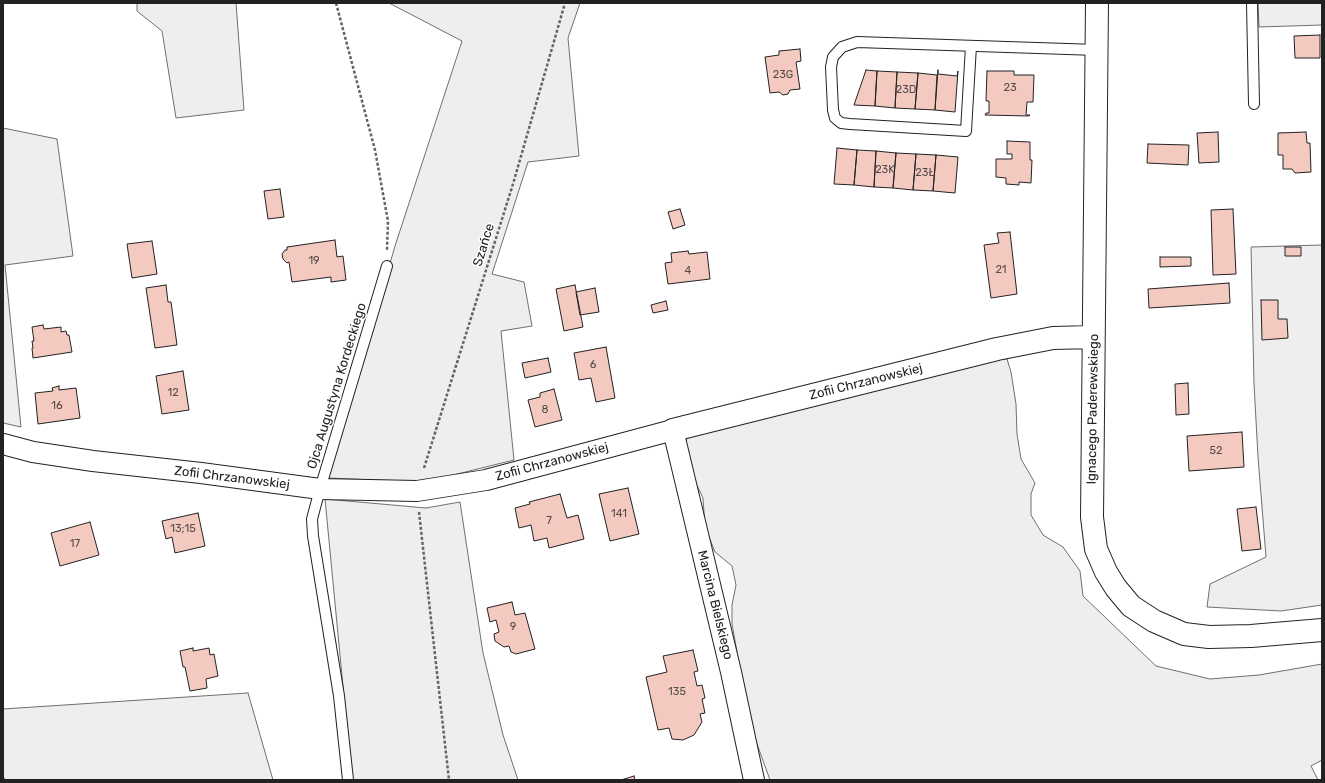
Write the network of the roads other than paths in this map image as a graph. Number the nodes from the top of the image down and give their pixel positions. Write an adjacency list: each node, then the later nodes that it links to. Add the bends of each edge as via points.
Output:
1 (1097, 3): 4 (street, Ignacego Paderewskiego)
2 (1252, 3): 5 (lane)
3 (971, 46): 3 (lane, via 856,42 842,47 833,57 831,67 835,118 841,123 850,124 966,131); 4 (lane)
4 (1097, 50): 7 (street, Ignacego Paderewskiego)
5 (1254, 104)
6 (387, 266): 10 (lane, Ojca Augustyna Kordeckiego)
7 (1093, 337): 8 (street, Zofii Chrzanowskiej, via 1053,338 997,349); 11 (street, Ignacego Paderewskiego, via 1092,517 1096,549 1116,588 1132,606 1154,621 1184,634 1209,637 1251,636)
8 (672, 430): 10 (street, Zofii Chrzanowskiej, via 486,480 417,491); 13 (street, Marcina Bielskiego, via 731,672)
9 (3, 444): 10 (street, Zofii Chrzanowskiej, via 93,462)
10 (320, 489): 12 (lane, Ojca Augustyna Kordeckiego, via 312,519 313,536 339,696)
11 (1322, 630)
12 (348, 780)
13 (754, 780)

